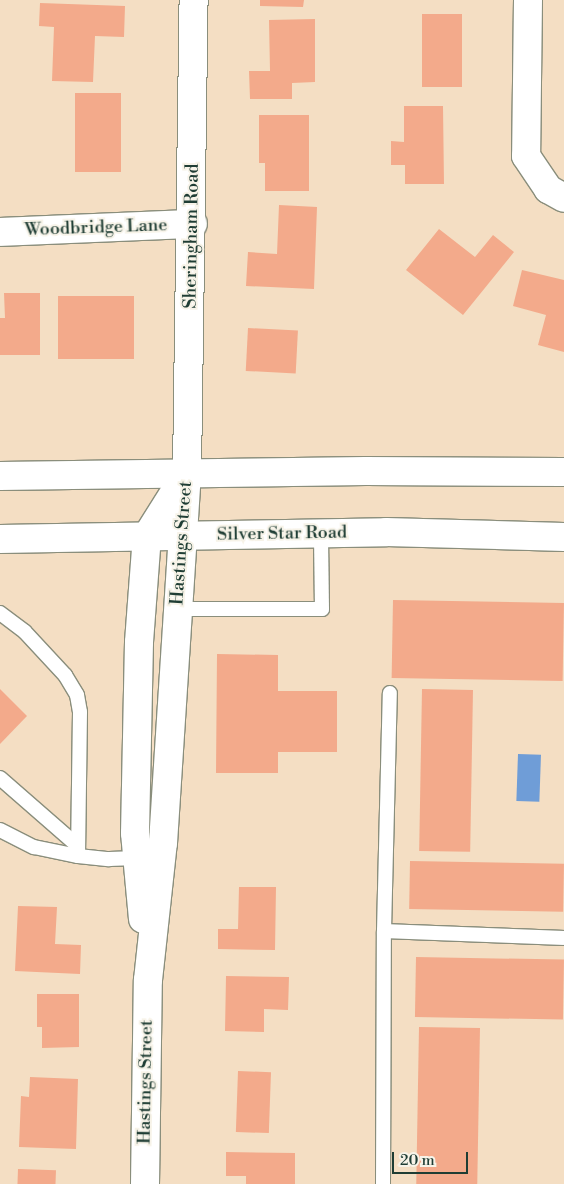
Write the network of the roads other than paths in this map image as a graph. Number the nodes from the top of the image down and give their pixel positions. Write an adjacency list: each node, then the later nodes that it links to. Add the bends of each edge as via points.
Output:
1 (194, 0): 4 (street, Sheringham Road)
2 (528, 0): 3 (street, via 526,156 548,189)
3 (564, 198)
4 (193, 224): 5 (street, Woodbridge Lane); 6 (street, Sheringham Road)
5 (0, 232)
6 (187, 472): 7 (street); 8 (street); 10 (street, Hastings Street); 11 (street, Hastings Street)
7 (564, 472)
8 (0, 476)
9 (321, 533): 10 (street, Silver Star Road); 12 (street, Silver Star Road); 14 (lane, via 322,609)
10 (185, 535): 11 (street, Silver Star Road); 14 (street, Hastings Street)
11 (147, 536): 13 (street, Silver Star Road); 20 (street, Hastings Street, via 139,642)
12 (564, 537)
13 (0, 539)
14 (178, 609): 23 (street, Hastings Street, via 163,843)
15 (0, 613): 19 (lane, via 25,632 65,675 77,695 80,712)
16 (390, 693): 21 (lane)
17 (0, 777): 19 (lane)
18 (0, 830): 19 (lane, via 34,847)
19 (78, 851): 20 (lane, via 109,859)
20 (137, 858): 23 (street, Hastings Street)
21 (384, 931): 22 (lane); 25 (lane)
22 (564, 938)
23 (148, 980): 24 (street, Hastings Street)
24 (145, 1184)
25 (383, 1184)

